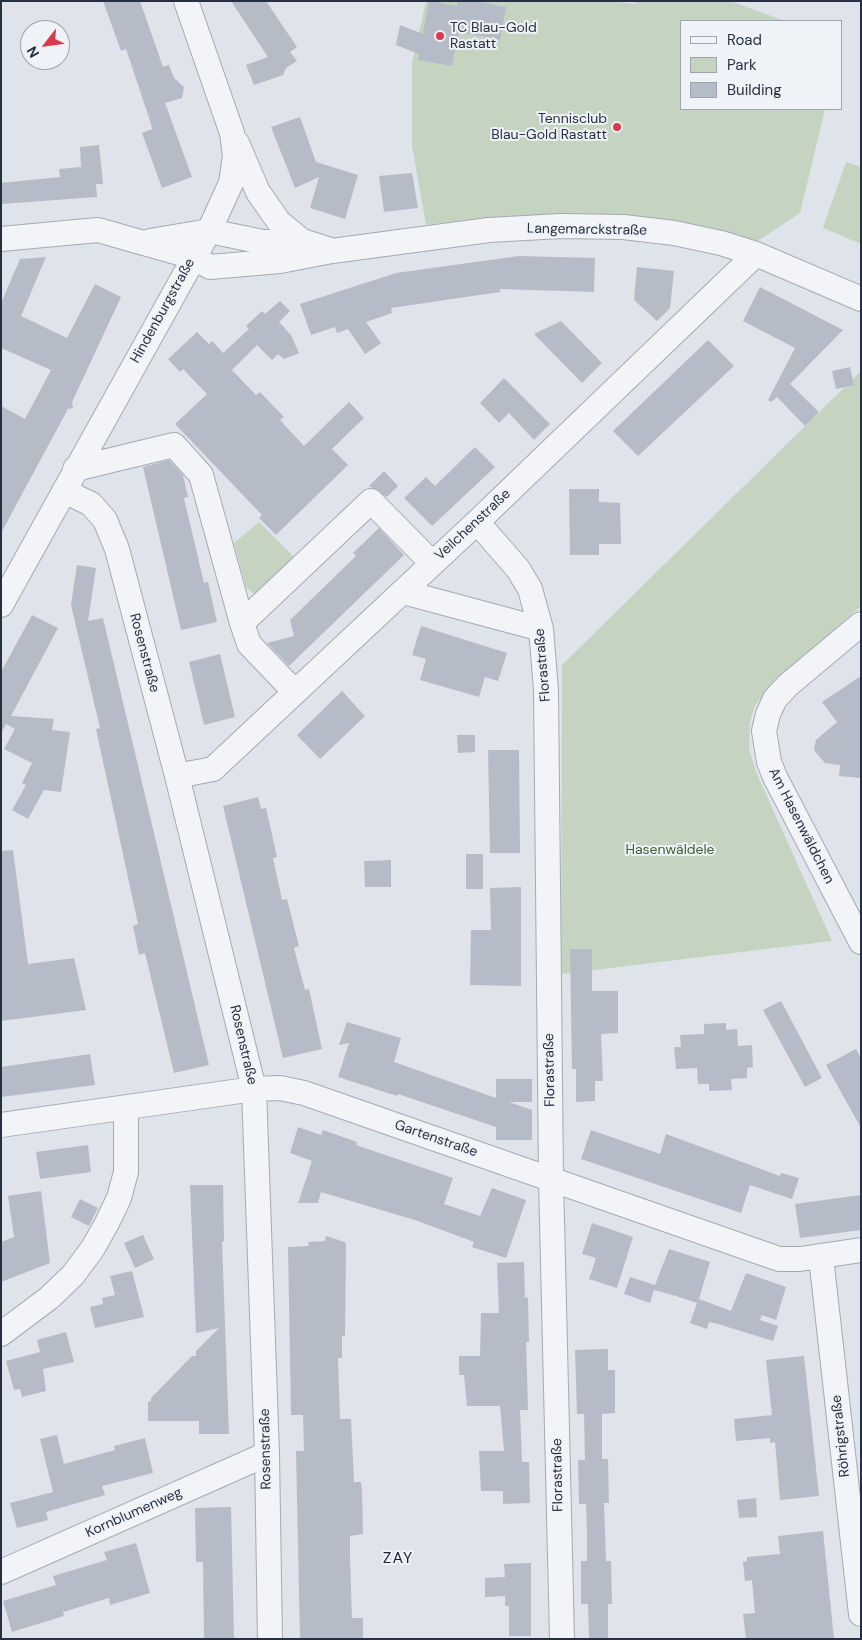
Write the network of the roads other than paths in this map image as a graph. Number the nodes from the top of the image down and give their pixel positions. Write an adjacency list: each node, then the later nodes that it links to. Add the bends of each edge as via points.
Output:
1 (186, 1): 2 (street, Hindenburgstraße)
2 (232, 133): 3 (street, Hindenburgstraße, via 235,156 231,183); 5 (street, Langemarckstraße, via 258,192 279,222)
3 (208, 230): 5 (street, Langemarckstraße, via 263,242); 6 (street); 9 (street, Hindenburgstraße)
4 (1, 239): 6 (street, Langemarckstraße, via 98,230)
5 (302, 241): 7 (street, Langemarckstraße)
6 (146, 242): 9 (street, Langemarckstraße)
7 (332, 251): 8 (street, Langemarckstraße, via 489,230 561,226 623,227 674,233); 9 (street, Langemarckstraße, via 234,266 210,267)
8 (756, 254): 10 (street, Langemarckstraße); 13 (street, Veilchenstraße)
9 (193, 257): 11 (street, Hindenburgstraße)
10 (861, 299)
11 (75, 469): 12 (street, Hindenburgstraße); 17 (street, via 174,445 201,475)
12 (64, 491): 16 (street, Hindenburgstraße); 21 (street, Rosenstraße, via 91,504 105,520 117,549)
13 (477, 522): 14 (street, Veilchenstraße); 19 (street, Florastraße, via 518,569 530,590)
14 (432, 563): 15 (street, Veilchenstraße); 17 (street, via 371,501)
15 (403, 592): 19 (street); 20 (street, Veilchenstraße)
16 (1, 604)
17 (242, 623): 20 (street, via 249,644)
18 (861, 624): 22 (street, Am Hasenwäldchen, via 788,684 775,699 764,731 775,777)
19 (541, 630): 26 (street, Florastraße, via 546,690)
20 (294, 691): 21 (street, Veilchenstraße, via 212,769)
21 (177, 776): 23 (street, Rosenstraße)
22 (861, 942)
23 (254, 1089): 24 (street, Gartenstraße); 26 (street, Gartenstraße, via 280,1088 304,1093); 30 (street, Rosenstraße)
24 (126, 1108): 25 (street, Gartenstraße); 29 (street, via 126,1172 119,1198 107,1223 73,1274 49,1298)
25 (1, 1125)
26 (551, 1179): 28 (street, Gartenstraße, via 780,1259); 34 (street, Florastraße)
27 (861, 1250): 28 (street, Gartenstraße)
28 (821, 1257): 32 (street, Röhrigstraße)
29 (1, 1334)
30 (266, 1454): 31 (street, Kornblumenweg); 33 (street, Rosenstraße)
31 (1, 1572)
32 (861, 1614)
33 (270, 1639)
34 (562, 1639)

